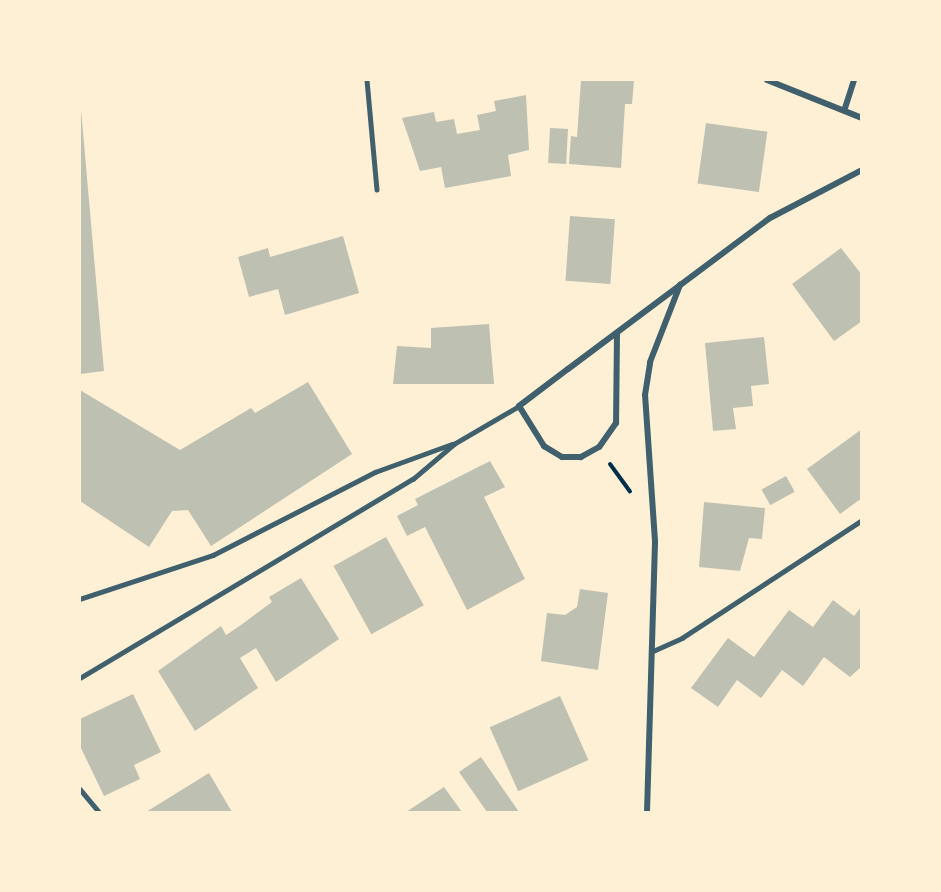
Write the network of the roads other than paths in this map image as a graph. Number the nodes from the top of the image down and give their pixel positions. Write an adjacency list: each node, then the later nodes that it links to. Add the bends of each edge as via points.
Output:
1 (366, 80): 7 (lane)
2 (767, 80): 4 (street)
3 (854, 80): 4 (street)
4 (845, 108): 5 (street)
5 (861, 118)
6 (861, 170): 8 (street, via 770,218)
7 (377, 190)
8 (680, 285): 9 (street); 14 (street, via 650,362 645,395)
9 (617, 333): 10 (street); 10 (street, via 616,423 599,447 581,457 562,457 544,446)
10 (519, 406): 11 (lane)
11 (454, 444): 13 (lane, via 375,472 213,555); 15 (lane, via 413,479)
12 (861, 520): 14 (lane, via 682,638)
13 (80, 599)
14 (653, 651): 18 (street)
15 (80, 678)
16 (80, 789): 17 (lane)
17 (99, 813)
18 (646, 813)

